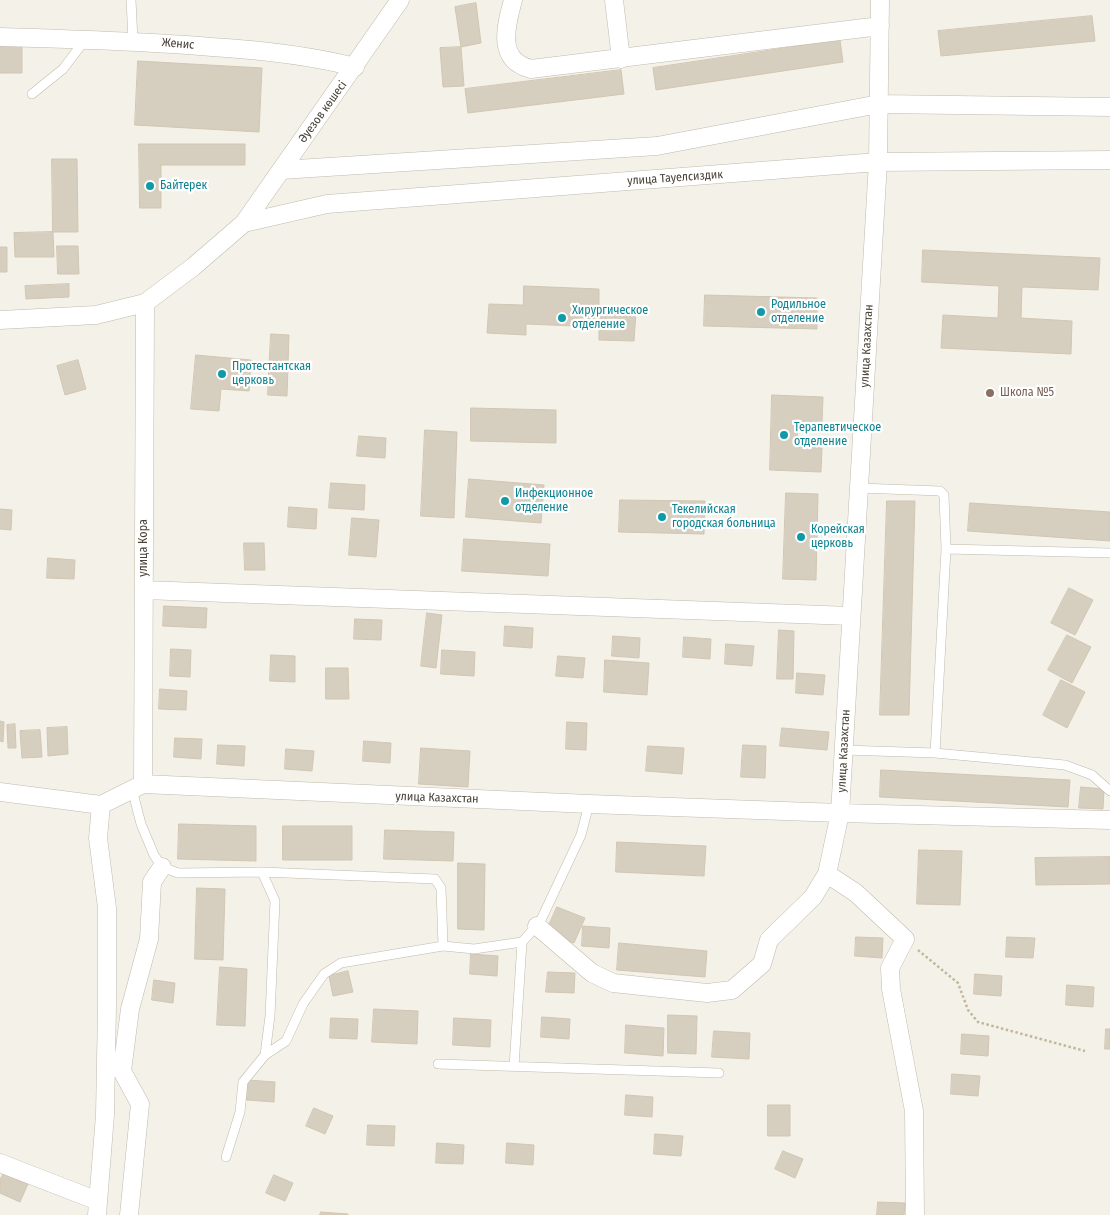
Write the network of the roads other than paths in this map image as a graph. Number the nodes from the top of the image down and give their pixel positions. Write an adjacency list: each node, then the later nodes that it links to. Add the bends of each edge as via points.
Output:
1 (131, 0): 9 (lane)
2 (400, 0): 11 (street, Әуезов көшесі)
3 (513, 0): 10 (street, via 505,34 511,57 522,67 531,69)
4 (614, 0): 10 (street)
5 (880, 0): 6 (street, улица Казахстан)
6 (880, 26): 10 (street); 13 (street, улица Казахстан)
7 (0, 37): 8 (street, Женис)
8 (85, 39): 9 (street, Женис); 12 (lane, via 63,69)
9 (133, 40): 11 (street, Женис, via 240,49 325,59)
10 (621, 58)
11 (355, 66): 17 (street, Әуезов көшесі)
12 (32, 94)
13 (879, 104): 14 (street); 16 (street, улица Казахстан); 17 (street, via 657,146)
14 (1110, 108)
15 (1110, 160): 16 (street, улица Тауелсиздик)
16 (878, 162): 18 (street, улица Тауелсиздик, via 327,204); 21 (street, улица Казахстан)
17 (281, 170): 18 (street, Әуезов көшесі)
18 (244, 223): 19 (street, via 193,268)
19 (145, 303): 20 (street, via 96,315); 24 (street, улица Кора)
20 (0, 320)
21 (859, 488): 22 (lane, via 943,492); 25 (street, улица Казахстан)
22 (946, 550): 23 (lane); 27 (lane)
23 (1110, 553)
24 (144, 590): 25 (street); 28 (street, улица Кора)
25 (852, 616): 26 (street, улица Казахстан)
26 (844, 750): 27 (lane); 33 (street, улица Казахстан)
27 (936, 753): 29 (lane, via 1064,765 1092,775)
28 (142, 786): 31 (street, улица Казахстан); 32 (street); 35 (lane, via 141,824)
29 (1110, 791)
30 (0, 792): 32 (street)
31 (589, 804): 33 (street, улица Казахстан); 38 (lane, via 581,835)
32 (101, 805): 47 (street, via 98,838 107,908 107,1006 105,1115)
33 (840, 813): 34 (street); 37 (street)
34 (1110, 820)
35 (162, 867): 36 (lane, via 178,873); 48 (street, via 152,882 149,939 130,1010 122,1071 140,1104)
36 (262, 872): 40 (lane, via 435,879 441,888); 41 (lane, via 275,901)
37 (827, 874): 38 (street, via 813,897 770,940 762,964 732,990 707,993 613,983 592,973); 49 (street, via 856,893 905,939 890,968 914,1111)
38 (537, 926): 39 (lane)
39 (522, 942): 40 (lane, via 474,949); 43 (lane)
40 (442, 946): 41 (lane, via 341,962 324,974 303,1004 286,1041)
41 (266, 1055): 45 (lane, via 243,1082 240,1112)
42 (438, 1064): 43 (lane)
43 (514, 1067): 44 (lane)
44 (720, 1073)
45 (226, 1157)
46 (0, 1163): 47 (street)
47 (97, 1208)
48 (129, 1215)
49 (915, 1215)

